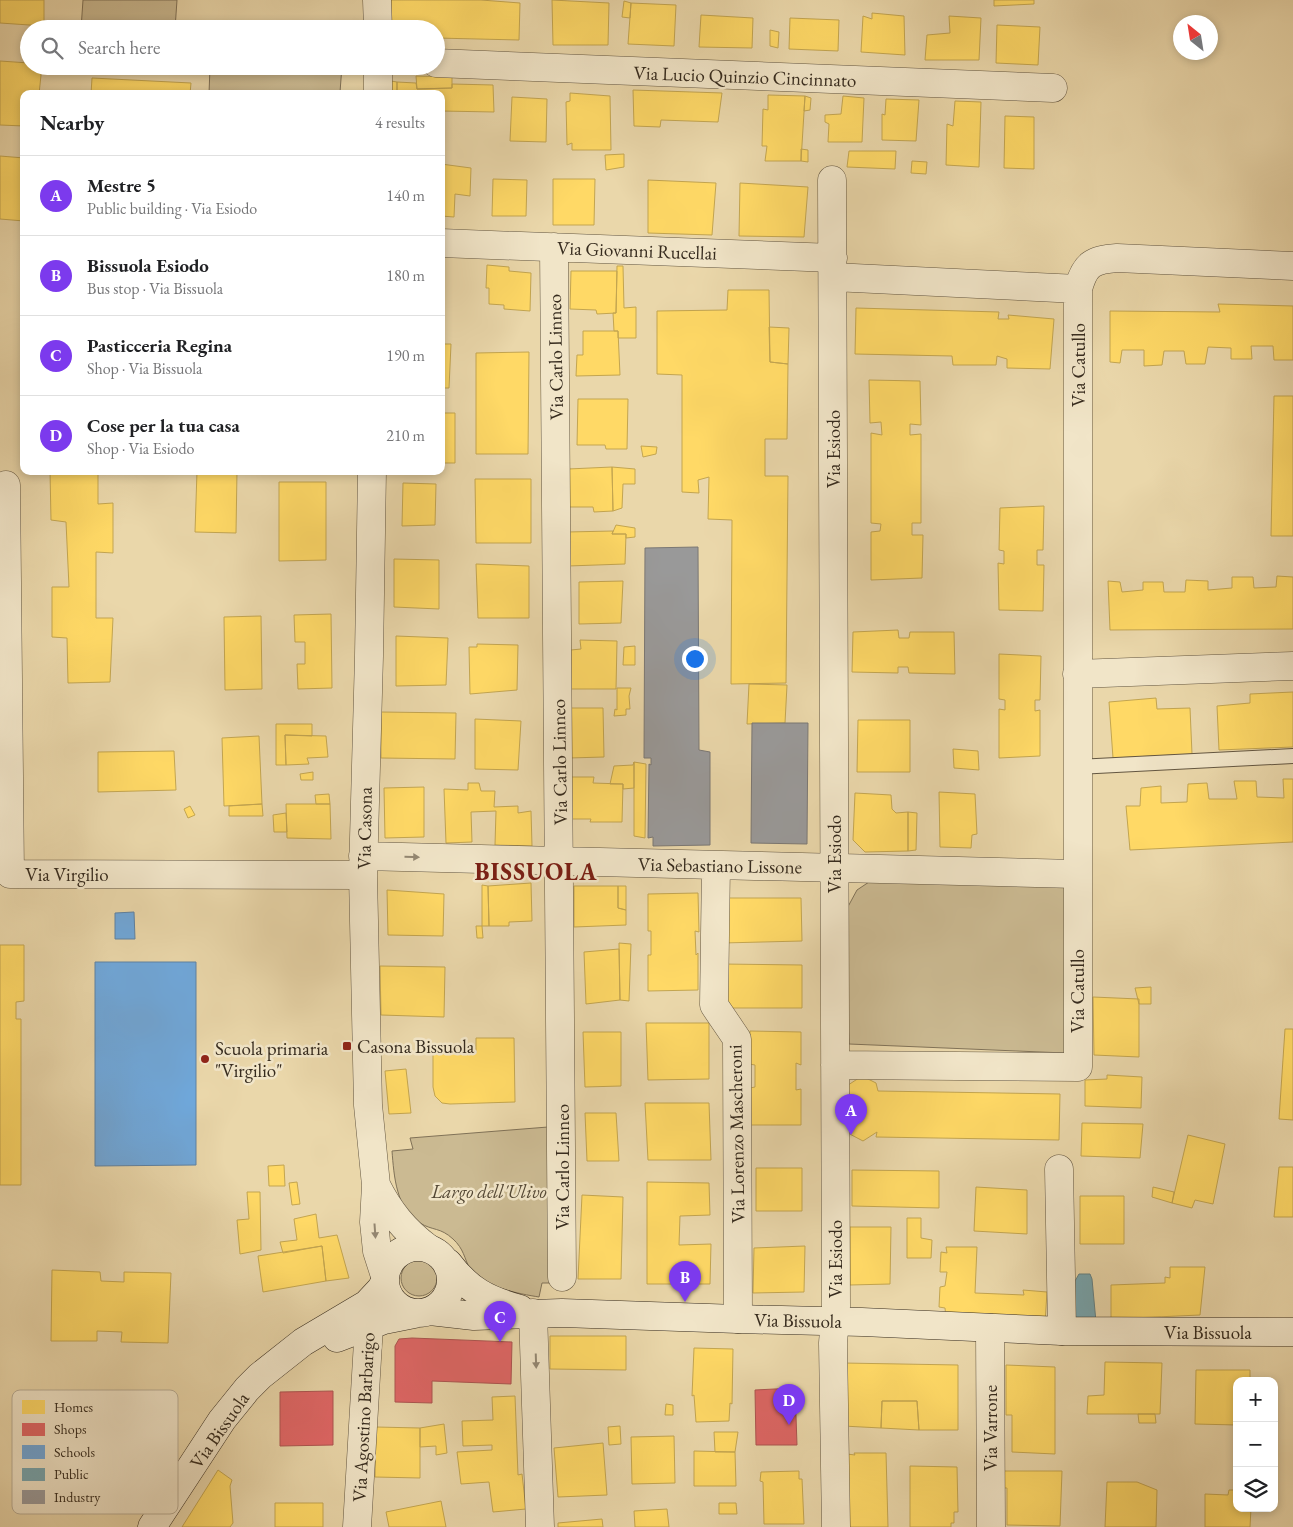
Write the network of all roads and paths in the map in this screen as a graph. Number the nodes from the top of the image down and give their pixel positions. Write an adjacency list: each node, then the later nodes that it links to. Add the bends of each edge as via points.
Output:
1 (377, 0): 2 (street)
2 (378, 20)
3 (445, 63): 5 (street, Via Lucio Quinzio Cincinnato)
4 (378, 75): 6 (street)
5 (1053, 88)
6 (378, 90)
7 (832, 180): 11 (street, Via Esiodo)
8 (445, 243): 9 (street, Via Giovanni Rucellai)
9 (554, 247): 11 (street, Via Giovanni Rucellai); 19 (street, Via Carlo Linneo)
10 (1293, 266): 12 (street, Via Catullo, via 1110,258 1090,265 1082,273)
11 (833, 267): 12 (street, Via Giovanni Rucellai); 22 (street, Via Esiodo)
12 (1078, 289): 16 (street, Via Catullo)
13 (372, 475): 21 (street, Via Casona)
14 (3, 485): 21 (street, Via Virgilio, via 10,874)
15 (1293, 666): 16 (street)
16 (1077, 674): 18 (street, Via Catullo)
17 (1293, 756): 18 (lane)
18 (1077, 767): 23 (street, Via Catullo)
19 (560, 861): 20 (street, Via Sebastiano Lissone); 21 (street, Via Sebastiano Lissone, one-way to 19); 28 (street, Via Carlo Linneo)
20 (716, 865): 22 (street, Via Sebastiano Lissone); 33 (street, Via Lorenzo Mascheroni, via 714,1005 737,1039)
21 (363, 866): 26 (street, Via Casona, via 368,1105)
22 (834, 868): 23 (street, Via Sebastiano Lissone); 24 (street, Via Esiodo)
23 (1076, 874): 24 (street, Via Catullo, via 1078,1066)
24 (835, 1065): 34 (street, Via Esiodo)
25 (1059, 1169): 36 (street)
26 (376, 1185): 27 (street, Via Casona, via 391,1214); 29 (street, Via Casona, one-way to 29, via 377,1250)
27 (438, 1256): 29 (street, Via Bissuola, via 412,1247 397,1254 387,1267); 30 (street, via 452,1277 450,1291 442,1303); 31 (street, Via Bissuola, via 476,1292)
28 (562, 1277)
29 (385, 1279): 30 (street, Via Casona, via 389,1296 398,1307 412,1313); 32 (street, Via Bissuola)
30 (424, 1312): 31 (street, Via Bissuola, via 474,1316); 32 (street, Via Bissuola)
31 (533, 1313): 33 (street, Via Bissuola); 44 (street, one-way to 44)
32 (365, 1316): 39 (street, Via Bissuola, via 260,1376 234,1405); 43 (street, Via Agostino Barbarigo)
33 (738, 1319): 34 (street, Via Bissuola)
34 (834, 1321): 35 (street, Via Bissuola); 45 (street, Via Esiodo)
35 (990, 1328): 36 (street, Via Bissuola); 46 (street, Via Varrone)
36 (1062, 1331): 37 (street, Via Bissuola)
37 (1293, 1332)
38 (178, 1481): 39 (lane)
39 (184, 1481): 40 (street, Via Bissuola)
40 (178, 1490)
41 (161, 1514): 42 (street, Via Bissuola)
42 (152, 1527)
43 (357, 1527)
44 (540, 1527)
45 (836, 1527)
46 (990, 1527)

